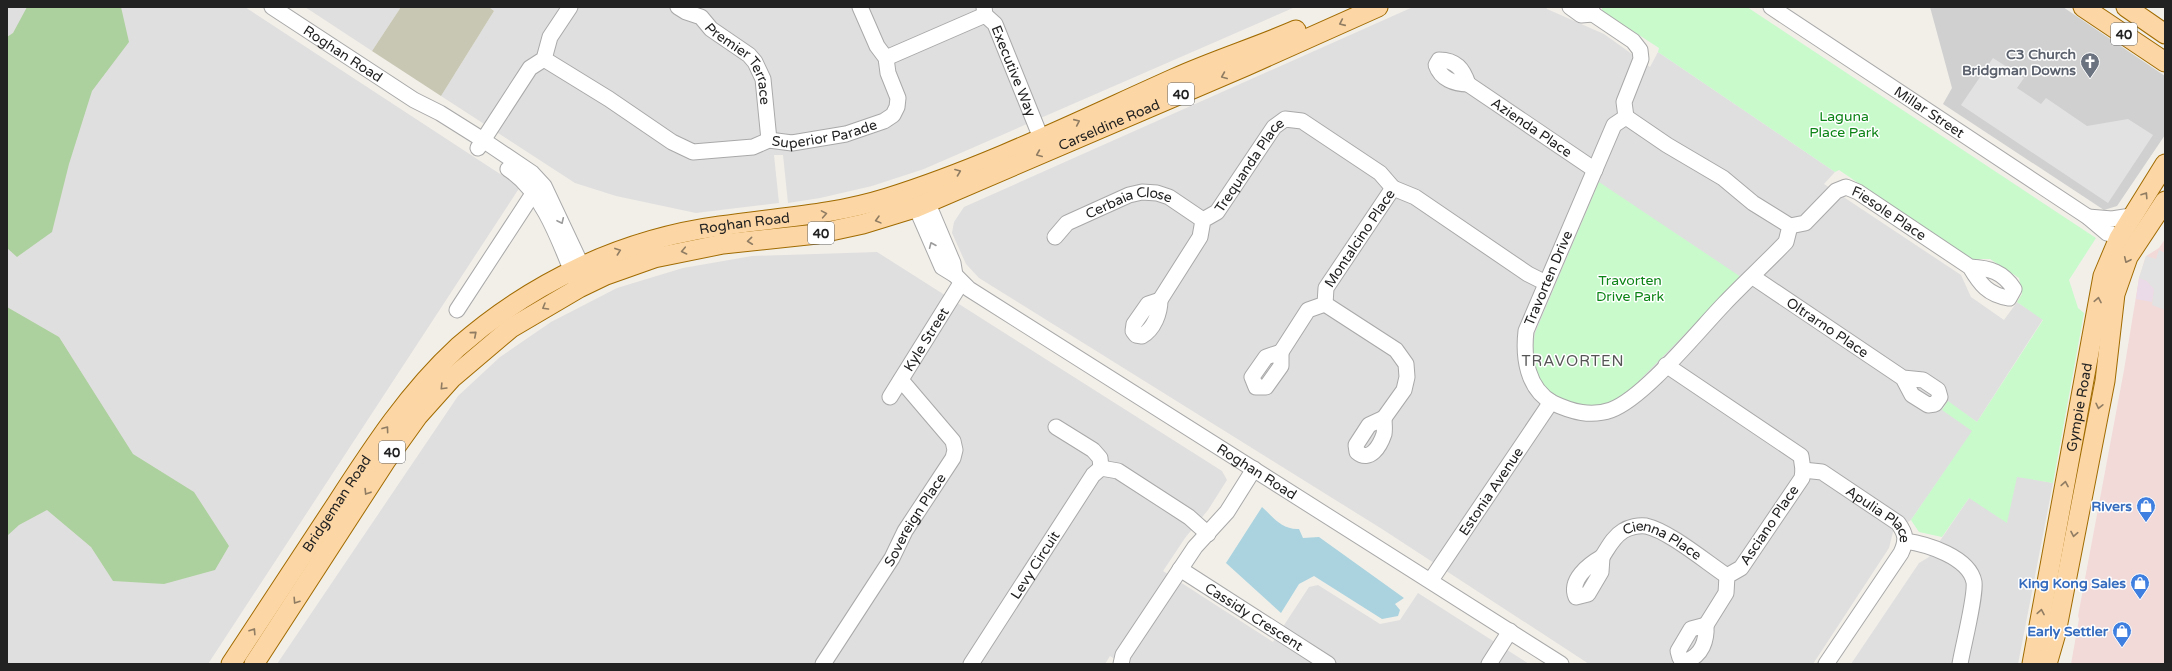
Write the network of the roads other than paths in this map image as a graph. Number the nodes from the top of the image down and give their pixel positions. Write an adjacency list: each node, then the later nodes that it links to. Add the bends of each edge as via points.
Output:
1 (272, 7): 22 (street, Roghan Road, via 414,100 440,113)
2 (570, 7): 16 (street, via 550,37)
3 (678, 7): 13 (street, Premier Terrace, via 686,12)
4 (860, 7): 15 (street, Superior Parade, via 877,46)
5 (1347, 7): 20 (main road, Carseldine Road / 40, one-way to 5, via 1213,61 1279,38)
6 (1378, 7): 27 (main road, Carseldine Road / 40, one-way to 27, via 983,178)
7 (1570, 7): 12 (street, via 1581,14)
8 (1771, 7): 30 (street, Millar Street)
9 (2084, 7): 17 (main road, 40)
10 (2126, 7): 14 (main road, 40)
11 (985, 11): 15 (street); 20 (street, Executive Way, via 995,24)
12 (1592, 11): 19 (street, via 1633,41 1640,50 1641,60 1624,102)
13 (704, 12): 21 (street, Premier Terrace, via 711,29 749,55 760,70)
14 (2165, 34)
15 (886, 58): 21 (street, Superior Parade, via 888,73 898,98 893,115 846,134 792,143)
16 (544, 59): 21 (street, Superior Parade, via 672,142 693,152 753,147); 22 (street, via 530,68)
17 (2165, 62)
18 (1468, 84): 24 (street, Azienda Place)
19 (1626, 117): 24 (street, Travorten Drive, via 1614,125); 32 (street, via 1723,178 1753,203)
20 (1042, 138): 27 (main road, Carseldine Road / 40, one-way to 20)
21 (769, 140)
22 (480, 145): 25 (street, Roghan Road, via 521,165)
23 (2165, 164): 29 (main road, Gympie Road, one-way to 23)
24 (1595, 170): 40 (street, Travorten Drive)
25 (537, 187): 37 (street, Roghan Road, via 545,212); 44 (street)
26 (1392, 188): 31 (street, Trequanda Place, via 1380,173 1311,127 1302,122 1285,119 1274,127 1216,212); 40 (street, Montalcino Place, via 1415,197 1528,274); 43 (street, Montalcino Place, via 1326,288)
27 (918, 197): 37 (main road, Roghan Road / 40, one-way to 27, via 628,248 692,230 822,214); 39 (street, Roghan Road, via 942,266); 41 (main road, Roghan Road / 40, one-way to 41, via 864,224 817,234 676,252 631,266)
28 (2165, 201): 35 (main road, Gympie Road)
29 (2131, 216): 30 (street, Millar Street, via 2112,219); 34 (main road, Gympie Road)
30 (2088, 217): 34 (street, Millar Street, via 2107,233)
31 (1203, 220): 33 (street, Cerbaia Close, via 1169,197 1142,192 1129,195 1068,223); 42 (street, Trequanda Place, via 1200,237)
32 (1790, 226): 36 (street, Fiesole Place, via 1804,223 1836,191 1846,187 1858,192); 38 (street, Travorten Drive, via 1786,242)
33 (1055, 237)
34 (2119, 238): 35 (street, Millar Street); 74 (main road, Gympie Road, one-way to 34, via 2099,295 2106,266)
35 (2140, 238): 75 (main road, Gympie Road, one-way to 75, via 2128,257 2115,294 2105,381 2056,633)
36 (1970, 267)
37 (577, 268): 41 (street, Roghan Road); 64 (main road, Bridgeman Road / 40, one-way to 37, via 374,446 423,383 459,346 486,325 524,298)
38 (1753, 276): 46 (street, Travorten Drive); 47 (street, Oltrarno Place)
39 (958, 279): 48 (street, Kyle Street); 54 (street, Roghan Road, via 1096,371)
40 (1546, 283): 50 (street, Travorten Drive, via 1526,331 1524,350 1533,382 1541,395)
41 (584, 285): 65 (main road, Bridgeman Road / 40, one-way to 65, via 511,328 469,362 433,398 402,437)
42 (1160, 300)
43 (1325, 304): 45 (street, Montalcino Place, via 1308,310); 51 (street, via 1396,350 1406,364 1404,390)
44 (457, 310)
45 (1281, 352)
46 (1666, 365): 50 (street, Travorten Drive, via 1630,400 1612,410 1581,413); 55 (street, Asciano Place, via 1801,456)
47 (1903, 378)
48 (901, 380): 49 (street, Kyle Street); 66 (street, Sovereign Place, via 953,441 954,458 905,531 892,558)
49 (890, 397)
50 (1551, 402): 61 (street, Estonia Avenue)
51 (1384, 418)
52 (1056, 427): 53 (street, via 1093,450 1100,458)
53 (1101, 468): 56 (street, via 1118,471 1190,517); 67 (street, Levy Circuit, via 1093,475)
54 (1254, 469): 56 (street, via 1227,512); 61 (street, Roghan Road)
55 (1803, 470): 57 (street, Apulia Place, via 1822,472 1898,523 1905,533); 60 (street, Asciano Place, via 1802,478 1741,568)
56 (1208, 534): 59 (street, via 1195,547)
57 (1906, 541): 72 (street, Apulia Place, via 1902,553); 73 (street, via 1932,546 1957,560 1971,573 1974,590)
58 (1602, 557): 60 (street, Cienna Place, via 1613,540 1623,532 1633,527 1645,526 1660,531)
59 (1180, 569): 68 (street, via 1123,655); 69 (street, Cassidy Crescent)
60 (1727, 576): 62 (street, Asciano Place, via 1726,593)
61 (1431, 580): 63 (street, Roghan Road)
62 (1706, 624)
63 (1510, 632): 70 (street); 71 (street, Roghan Road)
64 (231, 664)
65 (254, 664)
66 (823, 664)
67 (970, 664)
68 (1121, 664)
69 (1328, 664)
70 (1489, 664)
71 (1561, 664)
72 (1826, 664)
73 (1960, 664)
74 (2032, 664)
75 (2047, 664)

